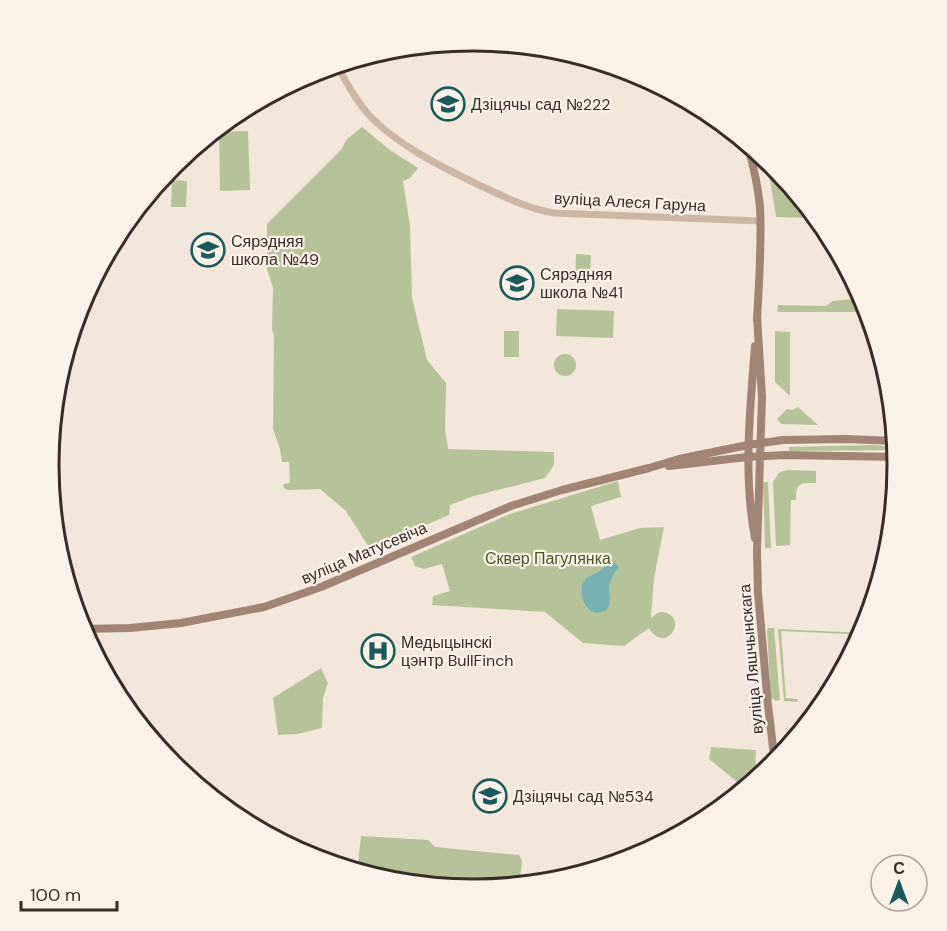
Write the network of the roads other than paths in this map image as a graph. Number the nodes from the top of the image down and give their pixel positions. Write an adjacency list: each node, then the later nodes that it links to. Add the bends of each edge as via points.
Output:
1 (341, 73): 3 (street, вуліца Алеся Гаруна, via 368,114 389,133 462,177 514,201 544,211)
2 (750, 157): 3 (main road)
3 (760, 221): 4 (main road)
4 (757, 316): 6 (main road, вуліца Ляшчынскага); 7 (main road, вуліца Ляшчынскага)
5 (887, 441): 6 (main road, вуліца Матусевіча)
6 (761, 443): 7 (main road, вуліца Матусевіча); 9 (main road, вуліца Ляшчынскага)
7 (748, 445): 8 (main road, вуліца Ляшчынскага); 11 (main road, вуліца Матусевіча)
8 (747, 457): 9 (main road, вуліца Матусевіча); 11 (main road, вуліца Матусевіча); 12 (main road, вуліца Ляшчынскага)
9 (761, 457): 10 (main road, вуліца Матусевіча); 12 (main road, вуліца Ляшчынскага)
10 (888, 457)
11 (649, 468): 13 (main road, вуліца Матусевіча, via 511,506 321,587 264,607 180,623)
12 (757, 551): 14 (main road, вуліца Ляшчынскага, via 760,624)
13 (93, 629)
14 (774, 751)

